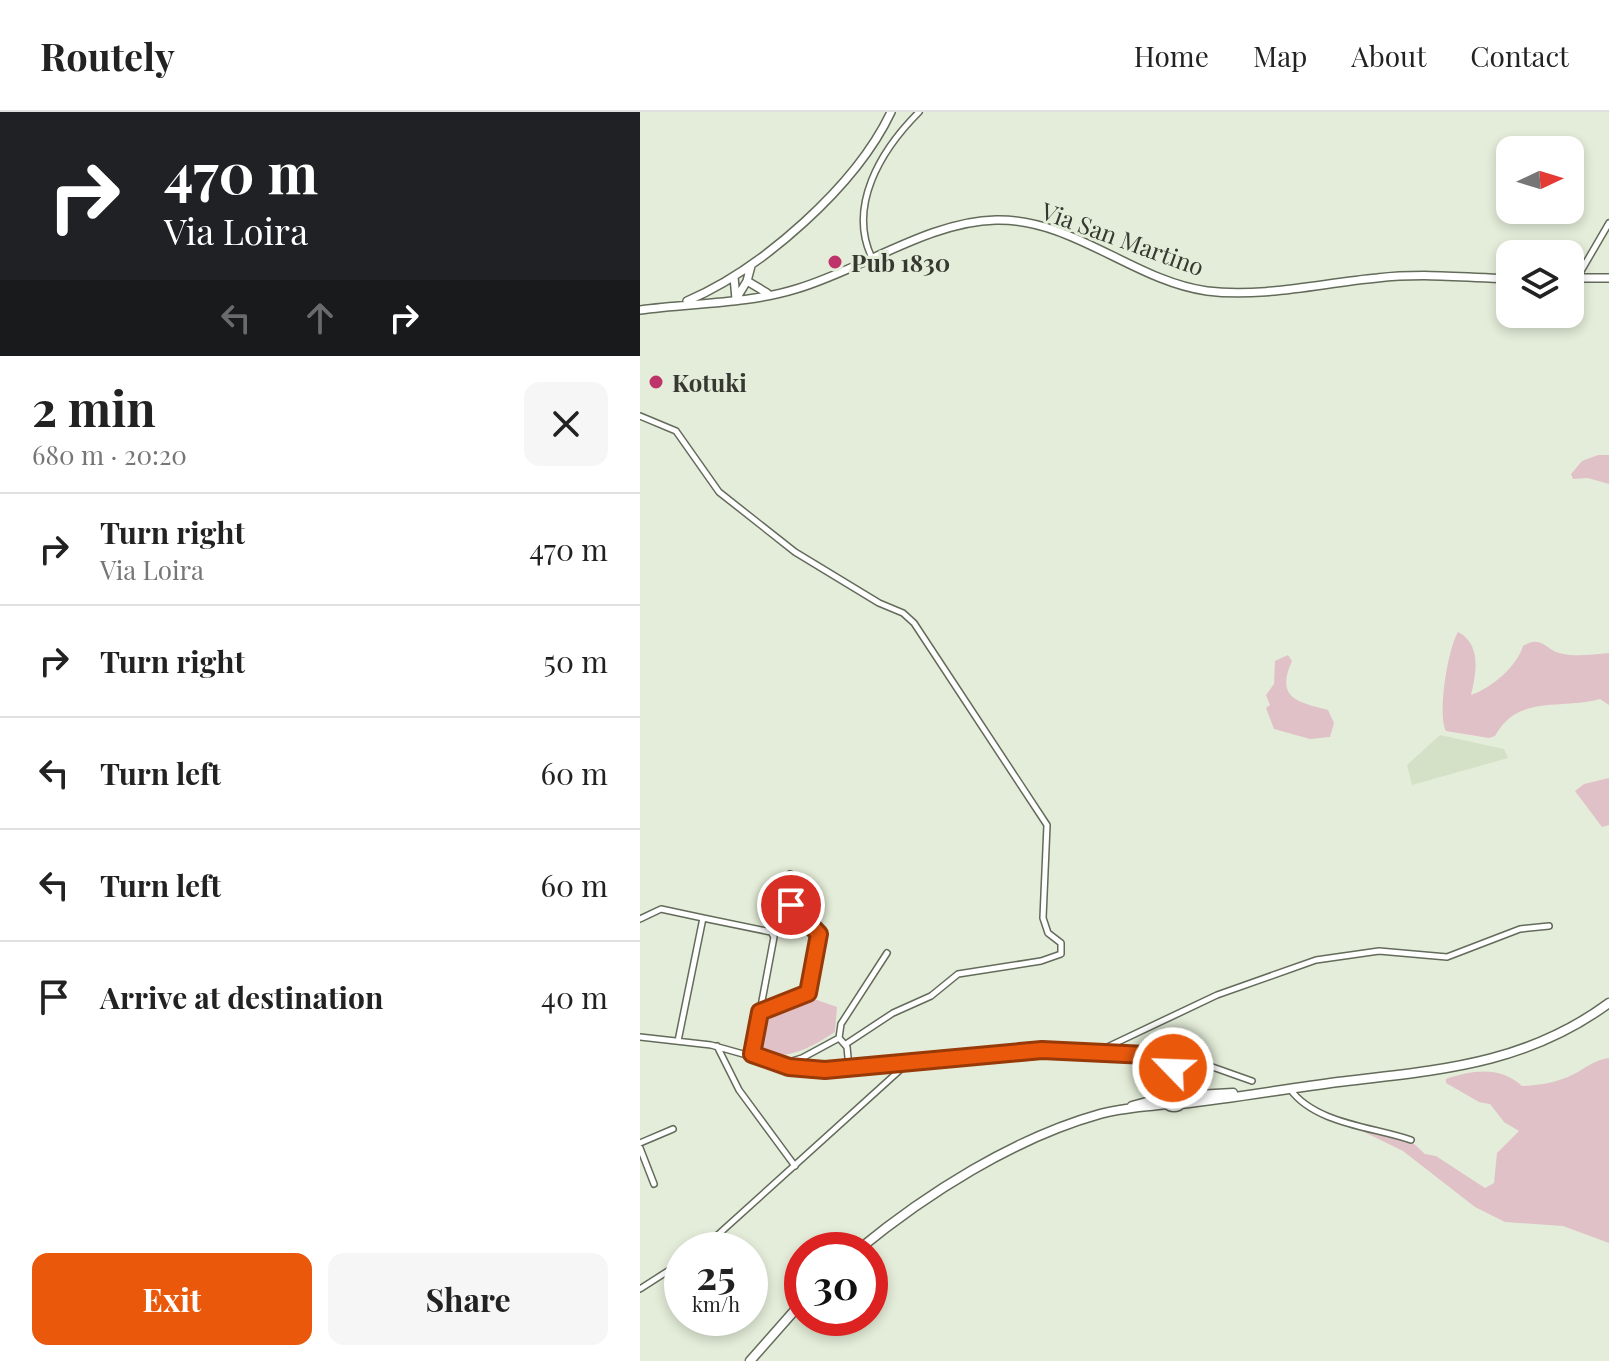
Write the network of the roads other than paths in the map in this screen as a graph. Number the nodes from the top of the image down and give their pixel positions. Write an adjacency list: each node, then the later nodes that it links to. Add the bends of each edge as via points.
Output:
1 (891, 112): 6 (street, via 870,147 825,200)
2 (919, 112): 4 (street, via 888,149 865,199 863,228)
3 (1609, 223): 5 (street)
4 (873, 261): 8 (street, Via San Martino, via 941,230 999,220 1039,227 1171,281 1212,291 1414,275); 12 (street, Via San Martino)
5 (1584, 261)
6 (751, 264): 7 (street); 11 (street)
7 (734, 277): 13 (street); 14 (street)
8 (1496, 278)
9 (1584, 278): 10 (street)
10 (1609, 278)
11 (747, 281): 12 (street, via 763,292); 13 (street)
12 (781, 293): 13 (street, Via San Martino)
13 (736, 299): 14 (street, Via San Martino)
14 (678, 305): 15 (street, Via San Martino)
15 (640, 310)
16 (640, 416): 27 (street, via 676,431 719,492 795,552 911,619 1048,827 1043,918 1048,933 1063,946 1061,954 958,974 925,1000 893,1013)
17 (790, 874): 23 (street, via 787,899 819,934 810,989)
18 (703, 918): 19 (street, via 661,909); 23 (street, via 771,932 774,943); 26 (street)
19 (640, 919)
20 (1549, 926): 29 (street, via 1520,929 1447,957 1379,951 1316,960 1217,995)
21 (887, 953): 25 (street, via 845,1015)
22 (1609, 1003): 38 (main road, via 1541,1043 1501,1058)
23 (760, 1012): 30 (street)
24 (640, 1037): 26 (street)
25 (839, 1038): 27 (street); 33 (street)
26 (678, 1041): 28 (street)
27 (846, 1044): 34 (street)
28 (717, 1046): 30 (street); 47 (street, via 742,1095)
29 (1100, 1050): 31 (street); 32 (street)
30 (752, 1054): 33 (street)
31 (1167, 1056): 35 (street); 36 (street)
32 (910, 1061): 34 (street); 47 (street)
33 (781, 1064): 34 (street)
34 (849, 1068)
35 (1173, 1068): 37 (street); 39 (street)
36 (1252, 1081)
37 (1181, 1089): 39 (main road); 40 (main road, via 1197,1095); 42 (main road)
38 (1289, 1089): 40 (main road); 45 (street, via 1321,1112)
39 (1167, 1090): 41 (main road); 43 (main road)
40 (1246, 1094): 42 (main road)
41 (1166, 1104): 42 (main road); 43 (main road)
42 (1181, 1104)
43 (1124, 1110): 50 (main road, via 1044,1136 959,1177)
44 (673, 1129): 46 (street)
45 (1411, 1140)
46 (640, 1146): 48 (street)
47 (795, 1166): 49 (street)
48 (654, 1184)
49 (721, 1232)
50 (883, 1232)
51 (664, 1274): 52 (street)
52 (640, 1289)
53 (784, 1322): 54 (main road)
54 (750, 1361)

